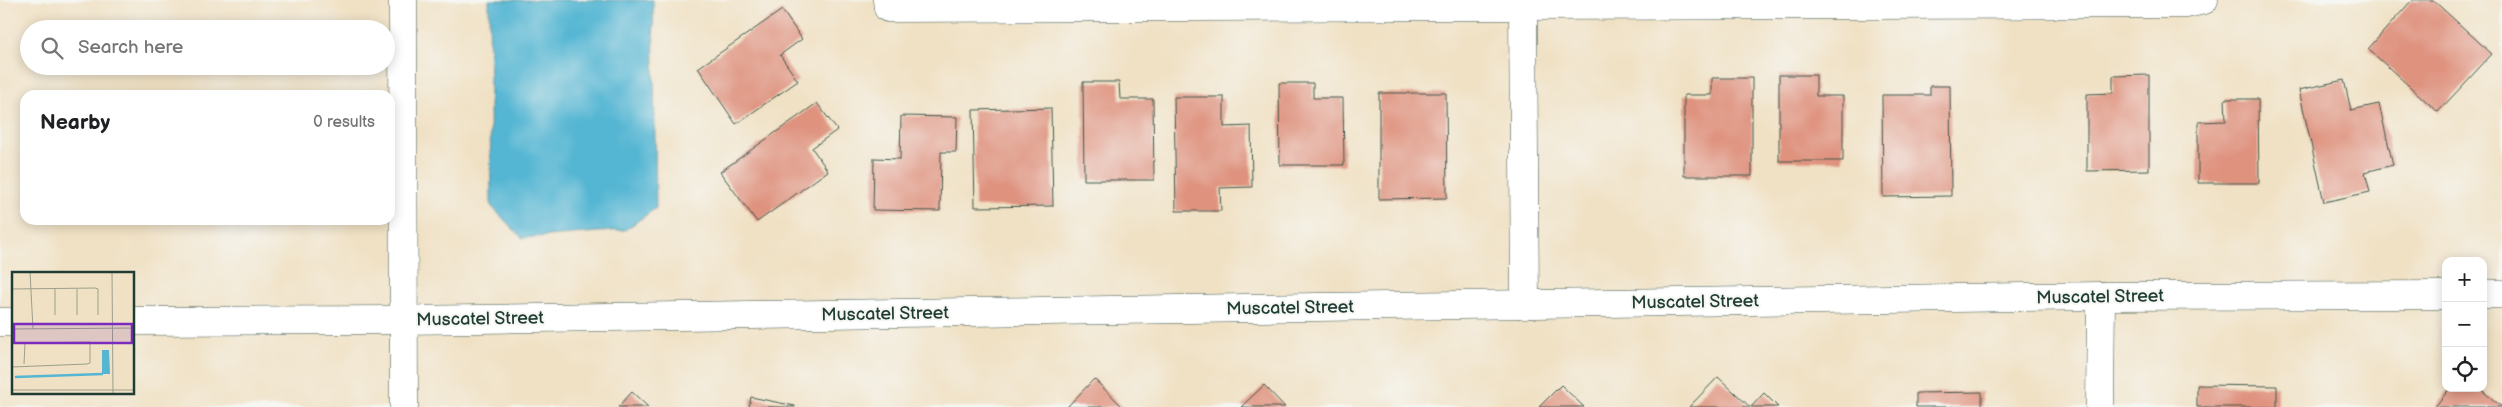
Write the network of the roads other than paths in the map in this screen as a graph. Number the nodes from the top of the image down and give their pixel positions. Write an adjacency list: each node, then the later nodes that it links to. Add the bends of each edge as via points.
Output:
1 (403, 0): 10 (street)
2 (2204, 0): 4 (street, via 2186,4)
3 (888, 4): 4 (street)
4 (1523, 5): 9 (street)
5 (2442, 294): 8 (street, Muscatel Street)
6 (2487, 294): 7 (street)
7 (2502, 294)
8 (2101, 296): 9 (street, Muscatel Street); 13 (street)
9 (1525, 305): 10 (street, Muscatel Street)
10 (402, 320): 11 (street, Muscatel Street); 12 (street)
11 (135, 321)
12 (404, 407)
13 (2100, 407)

